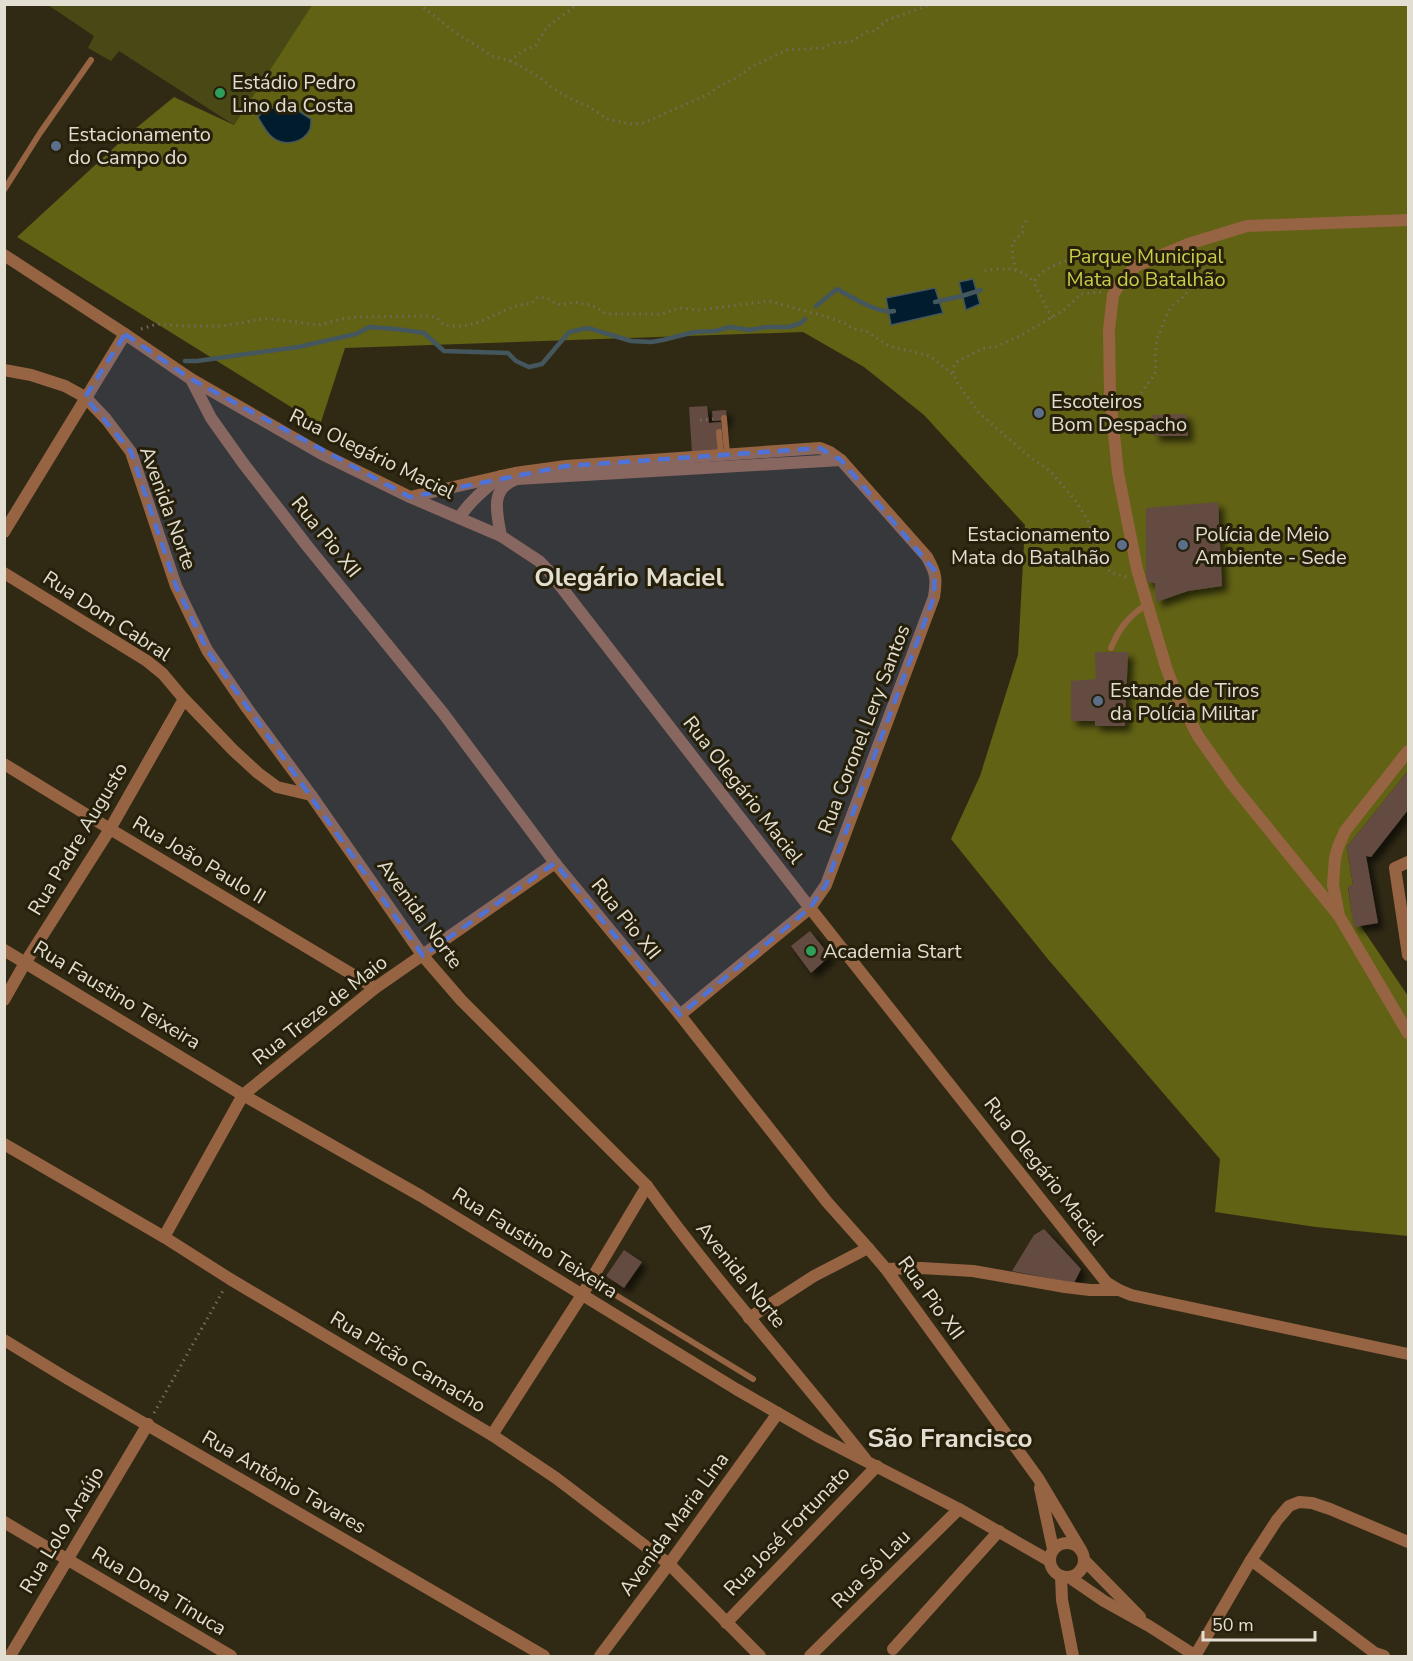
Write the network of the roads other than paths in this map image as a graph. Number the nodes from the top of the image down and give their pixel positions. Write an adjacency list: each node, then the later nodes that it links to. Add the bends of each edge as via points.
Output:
1 (91, 60): 2 (lane)
2 (4, 190)
3 (1408, 220): 19 (street, via 1247,226 1188,244 1136,266 1122,280 1113,295 1109,330 1110,395 1118,473)
4 (4, 255): 5 (street, Rua Olegário Maciel)
5 (125, 334): 7 (street, Rua Olegário Maciel); 8 (street)
6 (4, 370): 8 (street, Avenida Norte, via 66,386)
7 (191, 379): 14 (street, Rua Olegário Maciel, via 322,454); 27 (street, Rua Pio XII, via 211,418 243,463 444,714)
8 (85, 397): 16 (street); 24 (street, Avenida Norte, via 130,452 176,586 207,650)
9 (724, 418): 11 (lane)
10 (719, 432): 11 (lane)
11 (724, 454): 12 (street, Rua Coronel Lery Santos, via 820,448); 13 (street, Rua Coronel Lery Santos, via 566,466)
12 (842, 460): 13 (street, Rua Coronel Lery Santos); 28 (street, Rua Coronel Lery Santos, via 927,557 937,583 826,885)
13 (510, 477): 14 (street, Rua Coronel Lery Santos); 15 (street, via 482,490); 17 (street, via 497,500)
14 (410, 497): 15 (street, Rua Olegário Maciel)
15 (459, 518): 17 (street, Rua Olegário Maciel)
16 (4, 532)
17 (501, 536): 28 (street, Rua Olegário Maciel, via 548,570)
18 (4, 573): 21 (street, Rua Dom Cabral, via 147,661)
19 (1147, 604): 20 (lane, via 1120,627); 29 (street, via 1172,683 1198,736)
20 (1111, 648)
21 (184, 699): 24 (street, Rua Dom Cabral, via 258,773 277,787); 25 (street, Rua Padre Augusto)
22 (1408, 751): 29 (street, via 1345,831 1338,847 1333,885)
23 (4, 764): 25 (street, Rua João Paulo II)
24 (311, 795): 32 (street, Avenida Norte)
25 (110, 829): 33 (street, Rua Padre Augusto); 34 (street, Rua João Paulo II)
26 (1408, 862): 31 (street, via 1395,868)
27 (555, 863): 32 (street, Rua Treze de Maio); 37 (street, Rua Pio XII)
28 (810, 908): 37 (street, Rua Coronel Lery Santos); 46 (street, Rua Olegário Maciel, via 1106,1282)
29 (1339, 916): 36 (street)
30 (4, 950): 33 (street, Rua Faustino Teixeira)
31 (1408, 955)
32 (423, 956): 34 (street, Rua Treze de Maio); 41 (street, Avenida Norte, via 461,1000)
33 (25, 963): 35 (street, Rua Padre Augusto); 39 (street, Rua Faustino Teixeira)
34 (375, 988): 39 (street, Rua Treze de Maio)
35 (4, 1000)
36 (1403, 1014): 38 (street)
37 (680, 1015): 43 (street, Rua Pio XII, via 827,1202)
38 (1408, 1033)
39 (243, 1095): 42 (street, Rua Treze de Maio); 47 (street, Rua Faustino Teixeira, via 421,1196)
40 (4, 1144): 42 (street, Rua Picão Camacho)
41 (647, 1186): 45 (street); 48 (street, Avenida Norte)
42 (164, 1237): 54 (street, Rua Picão Camacho)
43 (868, 1248): 44 (street, Rua Pio XII); 48 (street, via 814,1276)
44 (886, 1269): 46 (street, via 973,1271 1065,1287); 56 (street, Rua Pio XII)
45 (591, 1280): 47 (street); 51 (lane)
46 (1119, 1290): 50 (street, Rua Olegário Maciel)
47 (582, 1295): 52 (street, Rua Faustino Teixeira); 54 (street)
48 (749, 1318): 55 (street, Avenida Norte)
49 (4, 1340): 53 (street, Rua Antônio Tavares)
50 (1408, 1354)
51 (753, 1379)
52 (778, 1413): 55 (street, Rua Faustino Teixeira); 65 (street, Avenida Maria Lina)
53 (148, 1424): 63 (street, Rua Lolo Araújo); 73 (street, Rua Antônio Tavares)
54 (492, 1435): 65 (street, Rua Picão Camacho)
55 (872, 1463): 57 (street, Rua Faustino Teixeira); 67 (street, Rua José Fortunato)
56 (1038, 1478): 61 (street, Rua Pio XII); 62 (street, Rua Pio XII)
57 (959, 1509): 59 (street, Rua Faustino Teixeira); 76 (street, Rua Sô Lau)
58 (4, 1522): 63 (street, Rua Dona Tinuca)
59 (999, 1531): 61 (street, Rua Faustino Teixeira); 69 (street)
60 (1408, 1542): 64 (street, via 1330,1509 1299,1502 1289,1506 1277,1520)
61 (1051, 1555): 62 (street, via 1058,1545 1069,1543 1075,1544); 66 (street, via 1054,1571)
62 (1082, 1555): 66 (street, via 1082,1568 1074,1576); 68 (street)
63 (68, 1559): 71 (street, Rua Lolo Araújo); 72 (street, Rua Dona Tinuca)
64 (1251, 1560): 70 (street); 78 (street)
65 (669, 1564): 67 (street, Rua Picão Camacho); 74 (street, Avenida Maria Lina)
66 (1065, 1576): 68 (street); 77 (street, via 1062,1600)
67 (726, 1623): 75 (street, Rua Picão Camacho)
68 (1149, 1626): 78 (street)
69 (893, 1649)
70 (1377, 1655)
71 (10, 1656)
72 (231, 1656)
73 (544, 1656)
74 (600, 1656)
75 (760, 1656)
76 (810, 1656)
77 (1073, 1656)
78 (1195, 1656)

